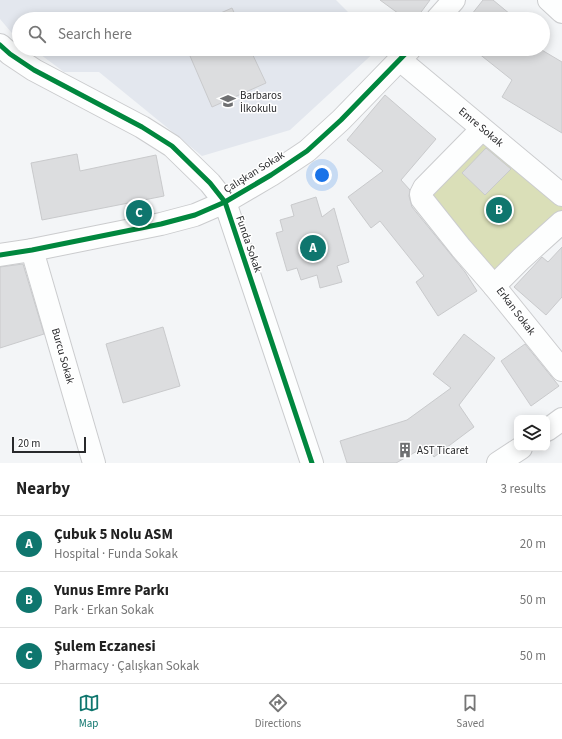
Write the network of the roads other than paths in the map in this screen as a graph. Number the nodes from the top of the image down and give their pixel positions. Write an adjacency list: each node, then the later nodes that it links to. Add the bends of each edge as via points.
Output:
1 (454, 0): 3 (street)
2 (549, 0): 4 (street)
3 (443, 12)
4 (562, 12)
5 (0, 45): 6 (street, Funda Sokak)
6 (12, 55)
7 (13, 56): 12 (street, Funda Sokak, via 172,146 210,183)
8 (403, 56): 12 (street, Çalışkan Sokak, via 341,120 306,151)
9 (407, 56): 10 (street, Emre Sokak)
10 (482, 129): 11 (street, Emre Sokak); 16 (street, via 421,194 422,199)
11 (562, 195)
12 (225, 202): 14 (street, Çalışkan Sokak, via 195,215 168,222); 22 (street, Funda Sokak)
13 (562, 222): 16 (street, Erkan Sokak)
14 (32, 250): 15 (street, Çalışkan Sokak); 21 (street, Burcu Sokak)
15 (0, 255)
16 (494, 286): 17 (street, Erkan Sokak)
17 (562, 370)
18 (562, 419): 19 (street)
19 (550, 428)
20 (516, 451): 23 (street)
21 (94, 463)
22 (312, 463)
23 (498, 463)

